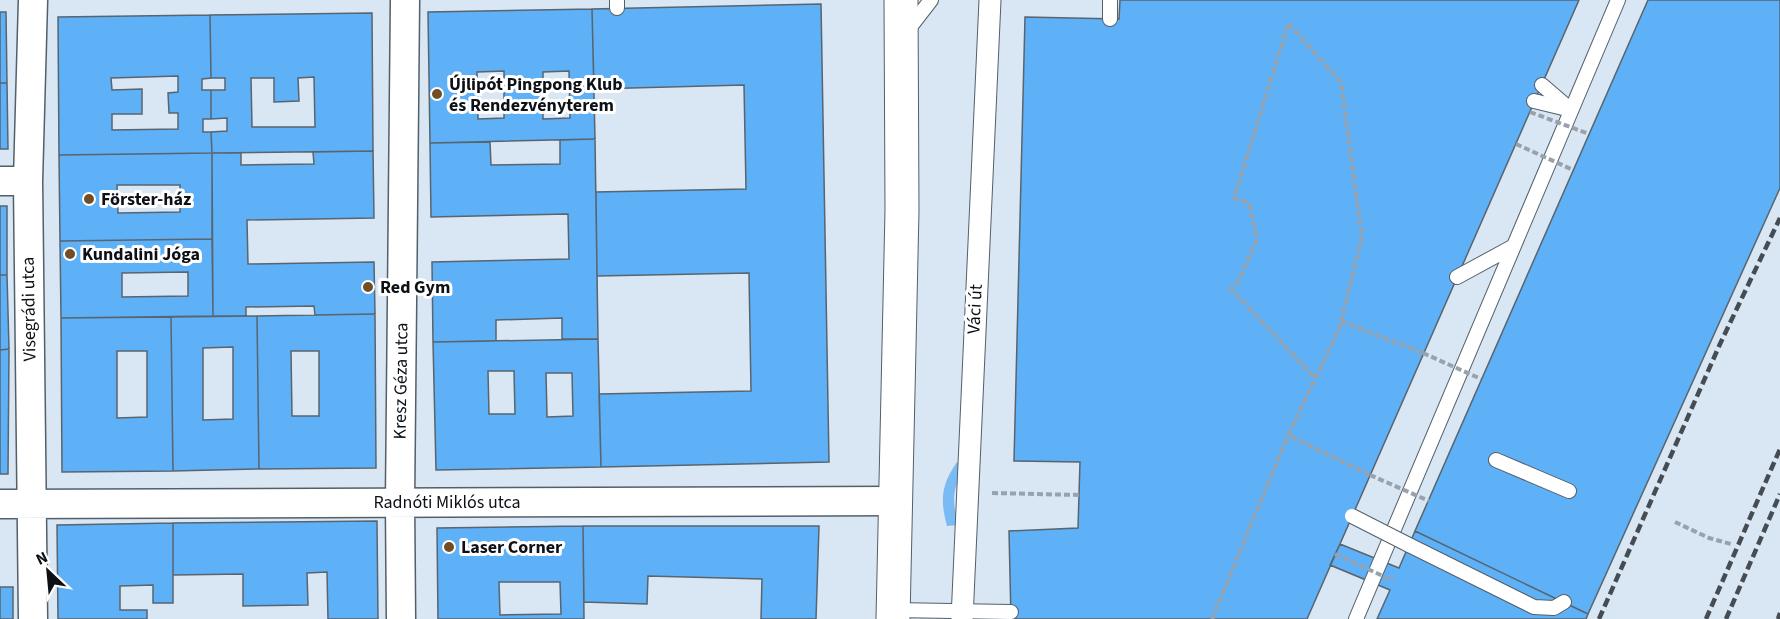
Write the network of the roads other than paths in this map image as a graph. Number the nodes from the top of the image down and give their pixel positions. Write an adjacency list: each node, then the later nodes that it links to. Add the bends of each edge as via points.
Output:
1 (33, 0): 13 (street, Visegrádi utca)
2 (405, 0): 19 (street, Kresz Géza utca)
3 (901, 0): 9 (main road)
4 (931, 0): 9 (lane)
5 (990, 0): 26 (street, Váci út)
6 (1110, 0): 8 (lane)
7 (1618, 0): 12 (lane)
8 (1110, 19)
9 (902, 37): 18 (main road)
10 (1542, 85): 12 (lane)
11 (1532, 106): 12 (lane)
12 (1571, 110): 14 (lane)
13 (14, 181): 20 (street, Visegrádi utca)
14 (1514, 246): 15 (lane); 29 (lane)
15 (1457, 277)
16 (1496, 460): 17 (lane)
17 (1569, 491)
18 (895, 501): 19 (street, Radnóti Miklós utca); 25 (main road)
19 (400, 502): 20 (street, Radnóti Miklós utca); 28 (street, Kresz Géza utca)
20 (32, 503): 21 (street, Radnóti Miklós utca); 27 (street, Visegrádi utca)
21 (0, 504)
22 (1352, 516): 23 (lane, bridge, via 1534,607 1554,608)
23 (1564, 602)
24 (1011, 612): 26 (lane)
25 (893, 615): 26 (lane)
26 (962, 615)
27 (33, 619)
28 (402, 619)
29 (1356, 619)

